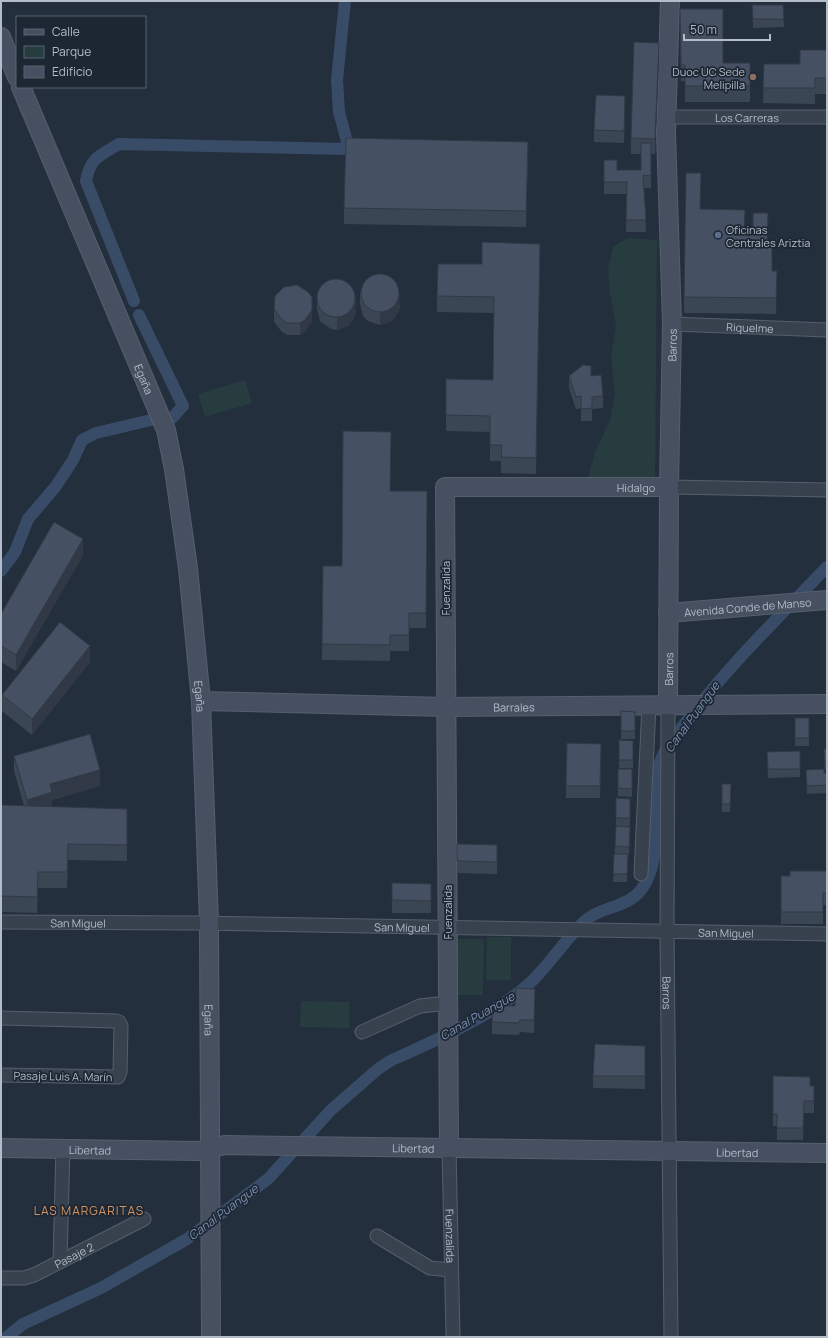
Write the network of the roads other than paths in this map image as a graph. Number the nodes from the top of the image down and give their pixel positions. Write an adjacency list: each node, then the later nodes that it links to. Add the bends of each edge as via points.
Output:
1 (670, 1): 5 (street, Barros)
2 (1, 38): 3 (street)
3 (16, 75)
4 (21, 88): 14 (street, Egaña, via 166,430 188,568)
5 (667, 117): 6 (street, Los Carreras); 7 (street, Barros)
6 (827, 118)
7 (672, 324): 8 (street, Riquelme); 10 (street, Barros)
8 (827, 330)
9 (445, 487): 10 (street, Hidalgo); 18 (street, Fuenzalida)
10 (669, 487): 11 (street, Hidalgo); 13 (street, Barros)
11 (827, 490)
12 (827, 600): 13 (street, Avenida Conde de Manso)
13 (668, 613): 17 (street, Barros)
14 (201, 702): 18 (street, Barrales); 21 (street, Egaña)
15 (827, 704): 17 (street, Barrales)
16 (649, 705): 17 (street, Barrales); 18 (street, Barrales); 19 (street)
17 (668, 705): 23 (street, Barros)
18 (446, 706): 22 (street, Fuenzalida)
19 (641, 874)
20 (1, 922): 21 (street, San Miguel)
21 (209, 924): 22 (street, San Miguel); 29 (street, Egaña)
22 (447, 927): 23 (street, San Miguel); 25 (street, Fuenzalida)
23 (667, 931): 24 (street, San Miguel); 33 (street, Barros)
24 (827, 934)
25 (448, 1003): 27 (street, via 420,1006); 32 (street, Fuenzalida)
26 (1, 1018): 28 (street, Pasaje Luis A. Marín, via 116,1021 121,1026 118,1077)
27 (362, 1032)
28 (1, 1075)
29 (211, 1147): 31 (street, Libertad, via 199,1151); 32 (street, Libertad, via 220,1144); 40 (street, Egaña)
30 (1, 1148): 31 (street, Libertad)
31 (63, 1148): 37 (street)
32 (449, 1148): 33 (street, Libertad); 38 (street, Fuenzalida)
33 (670, 1151): 34 (street, Libertad); 42 (street, Barros)
34 (827, 1153)
35 (144, 1219): 37 (street, Pasaje 2)
36 (377, 1236): 38 (street, via 430,1268)
37 (60, 1261): 39 (street, Pasaje 2, via 29,1277)
38 (452, 1270): 41 (street, Fuenzalida)
39 (1, 1278)
40 (211, 1337)
41 (453, 1337)
42 (671, 1337)

